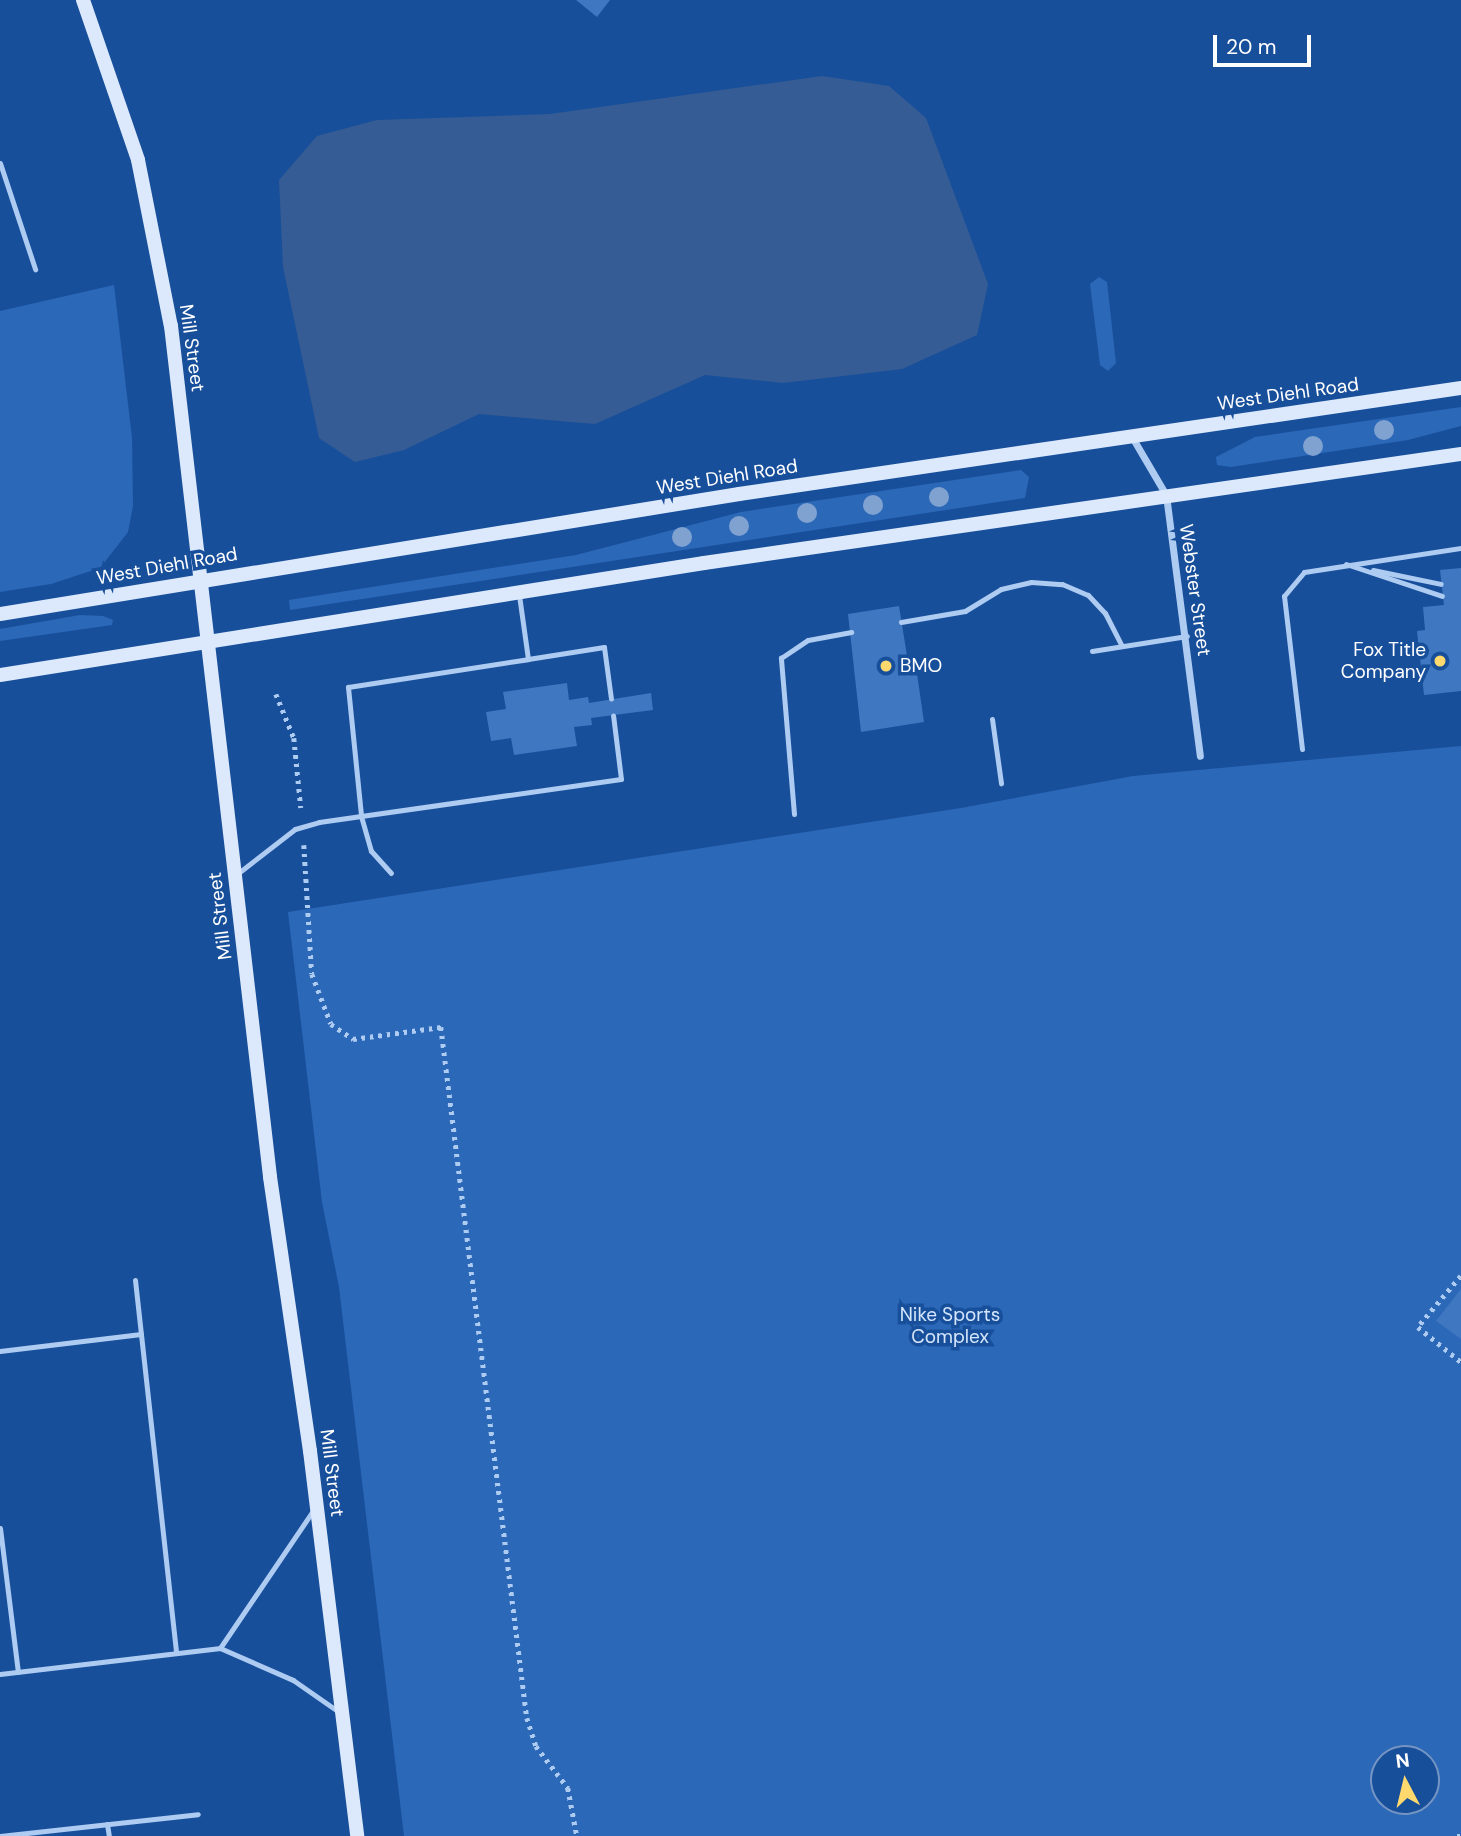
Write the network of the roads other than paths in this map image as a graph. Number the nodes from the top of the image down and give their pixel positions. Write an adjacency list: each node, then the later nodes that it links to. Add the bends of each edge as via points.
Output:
1 (83, 0): 10 (street, Mill Street, via 127,122 154,229 171,326)
2 (0, 163): 3 (lane)
3 (35, 269)
4 (1461, 388): 5 (street, West Diehl Road)
5 (1131, 437): 7 (street, Webster Street); 10 (street, West Diehl Road)
6 (1461, 454): 7 (street)
7 (1166, 495): 12 (street); 17 (street, Webster Street)
8 (1461, 548): 9 (lane)
9 (1343, 563): 11 (lane); 13 (lane); 26 (lane, via 1304,572 1284,596)
10 (200, 580): 14 (street, West Diehl Road); 18 (street, Mill Street)
11 (1441, 584)
12 (519, 592): 18 (street); 21 (lane)
13 (1443, 596)
14 (0, 614)
15 (901, 622): 19 (lane, via 965,611 1011,587 1062,584 1088,595 1105,613)
16 (851, 632): 29 (lane, via 808,640 780,658)
17 (1186, 636): 19 (lane); 27 (street, Webster Street)
18 (206, 642): 22 (street); 32 (street, Mill Street)
19 (1122, 646): 20 (lane)
20 (1092, 651)
21 (528, 659): 23 (lane, via 604,647); 30 (lane, via 348,687)
22 (0, 675)
23 (611, 699)
24 (613, 715): 30 (lane, via 621,779)
25 (992, 719): 28 (lane)
26 (1301, 749)
27 (1200, 756)
28 (1002, 783)
29 (794, 814)
30 (361, 815): 31 (lane, via 371,852); 32 (lane, via 303,827)
31 (391, 873)
32 (235, 876): 36 (street, Mill Street, via 270,1177)
33 (135, 1280): 34 (lane)
34 (141, 1335): 35 (lane); 39 (lane)
35 (0, 1351)
36 (317, 1506): 38 (lane); 42 (street, Mill Street)
37 (0, 1528): 40 (lane)
38 (219, 1648): 39 (lane); 42 (lane, via 293,1680)
39 (176, 1653): 40 (lane)
40 (19, 1672): 41 (lane)
41 (0, 1674)
42 (342, 1714): 47 (street, Mill Street)
43 (198, 1814): 44 (lane)
44 (107, 1824): 45 (lane); 46 (lane)
45 (0, 1836)
46 (108, 1836)
47 (357, 1836)

